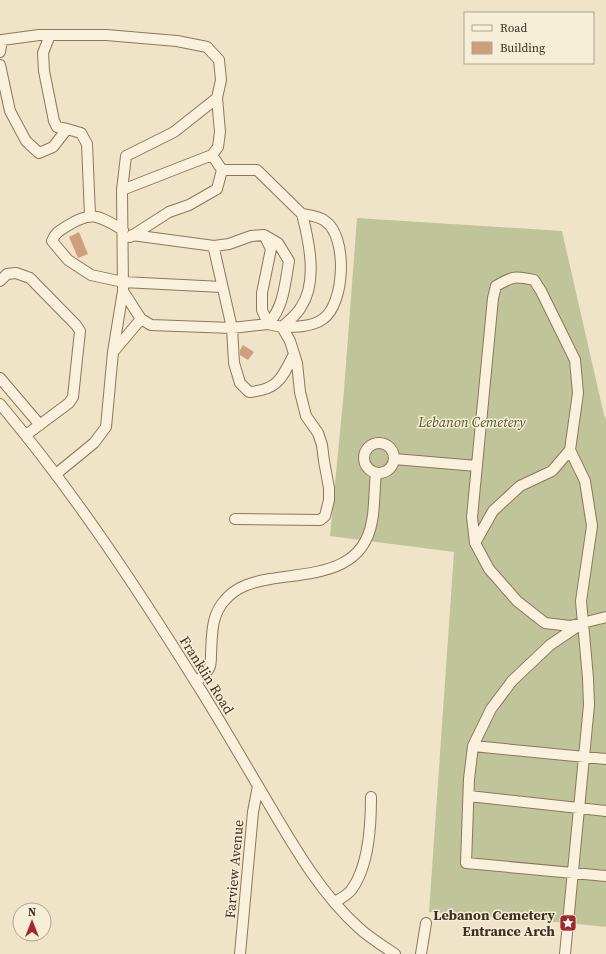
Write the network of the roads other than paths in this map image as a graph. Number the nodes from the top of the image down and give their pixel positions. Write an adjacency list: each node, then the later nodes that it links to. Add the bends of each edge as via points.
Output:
1 (50, 35): 2 (street, via 2,40); 4 (street, via 114,36 177,41 207,47 219,60 221,80); 5 (street, via 43,53 44,71 54,121 57,127)
2 (0, 52)
3 (0, 65): 5 (street, via 10,111 26,141 39,153 53,147)
4 (217, 98): 6 (street, via 220,132 218,148); 8 (street, via 174,132 126,156)
5 (68, 129): 10 (street, via 81,133 87,144)
6 (212, 155): 7 (street); 8 (street)
7 (222, 170): 9 (street, via 257,170); 11 (street, via 217,189 190,205 169,212)
8 (122, 190): 11 (street)
9 (302, 214): 19 (street, via 311,256 308,292 301,308); 19 (street, via 326,221 336,234 341,255 339,291 333,309 323,320 303,327)
10 (90, 216): 11 (street, via 105,220); 15 (street, via 75,221 55,234 52,241 68,260 91,275)
11 (127, 233): 12 (street, via 214,246); 15 (street, via 123,245)
12 (264, 235): 18 (street, via 271,249 262,293 262,310); 18 (street, via 278,243 289,261 282,299 276,315)
13 (214, 249): 16 (street)
14 (0, 281): 25 (street, via 7,274 16,272 30,278 80,332 73,397)
15 (123, 287): 16 (street); 17 (street); 21 (street)
16 (222, 287): 20 (street)
17 (142, 320): 20 (street, via 152,325); 21 (street)
18 (268, 324): 19 (street); 20 (street)
19 (282, 327): 22 (street)
20 (232, 328): 22 (street, via 234,363 240,383 248,392 261,391 272,386 282,377)
21 (114, 352): 31 (street, via 106,427 94,443)
22 (294, 354): 32 (street, via 306,416 318,433 322,445 329,488 325,516 320,520)
23 (0, 378): 25 (street)
24 (0, 404): 26 (street, Franklin Road)
25 (40, 425): 26 (street)
26 (26, 435): 31 (street, Franklin Road)
27 (570, 450): 29 (street, via 578,392 575,360 534,280 510,278 496,286 493,298); 33 (street, via 552,471 520,486 493,512); 35 (street, via 585,482 592,526 581,602)
28 (394, 459): 29 (street); 30 (street, via 386,472); 30 (street, via 394,454 387,445 380,443 366,449 363,457 366,467)
29 (477, 466): 33 (street, via 472,517)
30 (376, 473): 36 (street, via 372,521 360,549 341,565 327,570 256,581 232,592 217,611 213,622 210,667)
31 (56, 474): 36 (street, Franklin Road, via 127,574)
32 (235, 519)
33 (474, 542): 35 (street, via 489,569 516,602 544,623 570,626)
34 (606, 617): 35 (street)
35 (583, 622): 37 (street, via 550,645 512,681 491,709); 38 (street, via 588,705)
36 (196, 682): 40 (street, Franklin Road)
37 (473, 746): 38 (street); 41 (street)
38 (584, 757): 39 (street); 43 (street)
39 (606, 759)
40 (258, 786): 47 (street, Franklin Road, via 302,859); 49 (street, Farview Avenue, via 253,812)
41 (468, 796): 43 (street); 45 (street, via 466,863)
42 (371, 797): 47 (street, via 367,845 360,874 351,890)
43 (578, 809): 44 (street); 45 (street)
44 (606, 811)
45 (572, 874): 46 (street); 52 (street)
46 (606, 876)
47 (335, 902): 50 (street, Franklin Road, via 358,928)
48 (426, 923): 51 (street)
49 (240, 954)
50 (395, 954)
51 (421, 954)
52 (565, 954)

